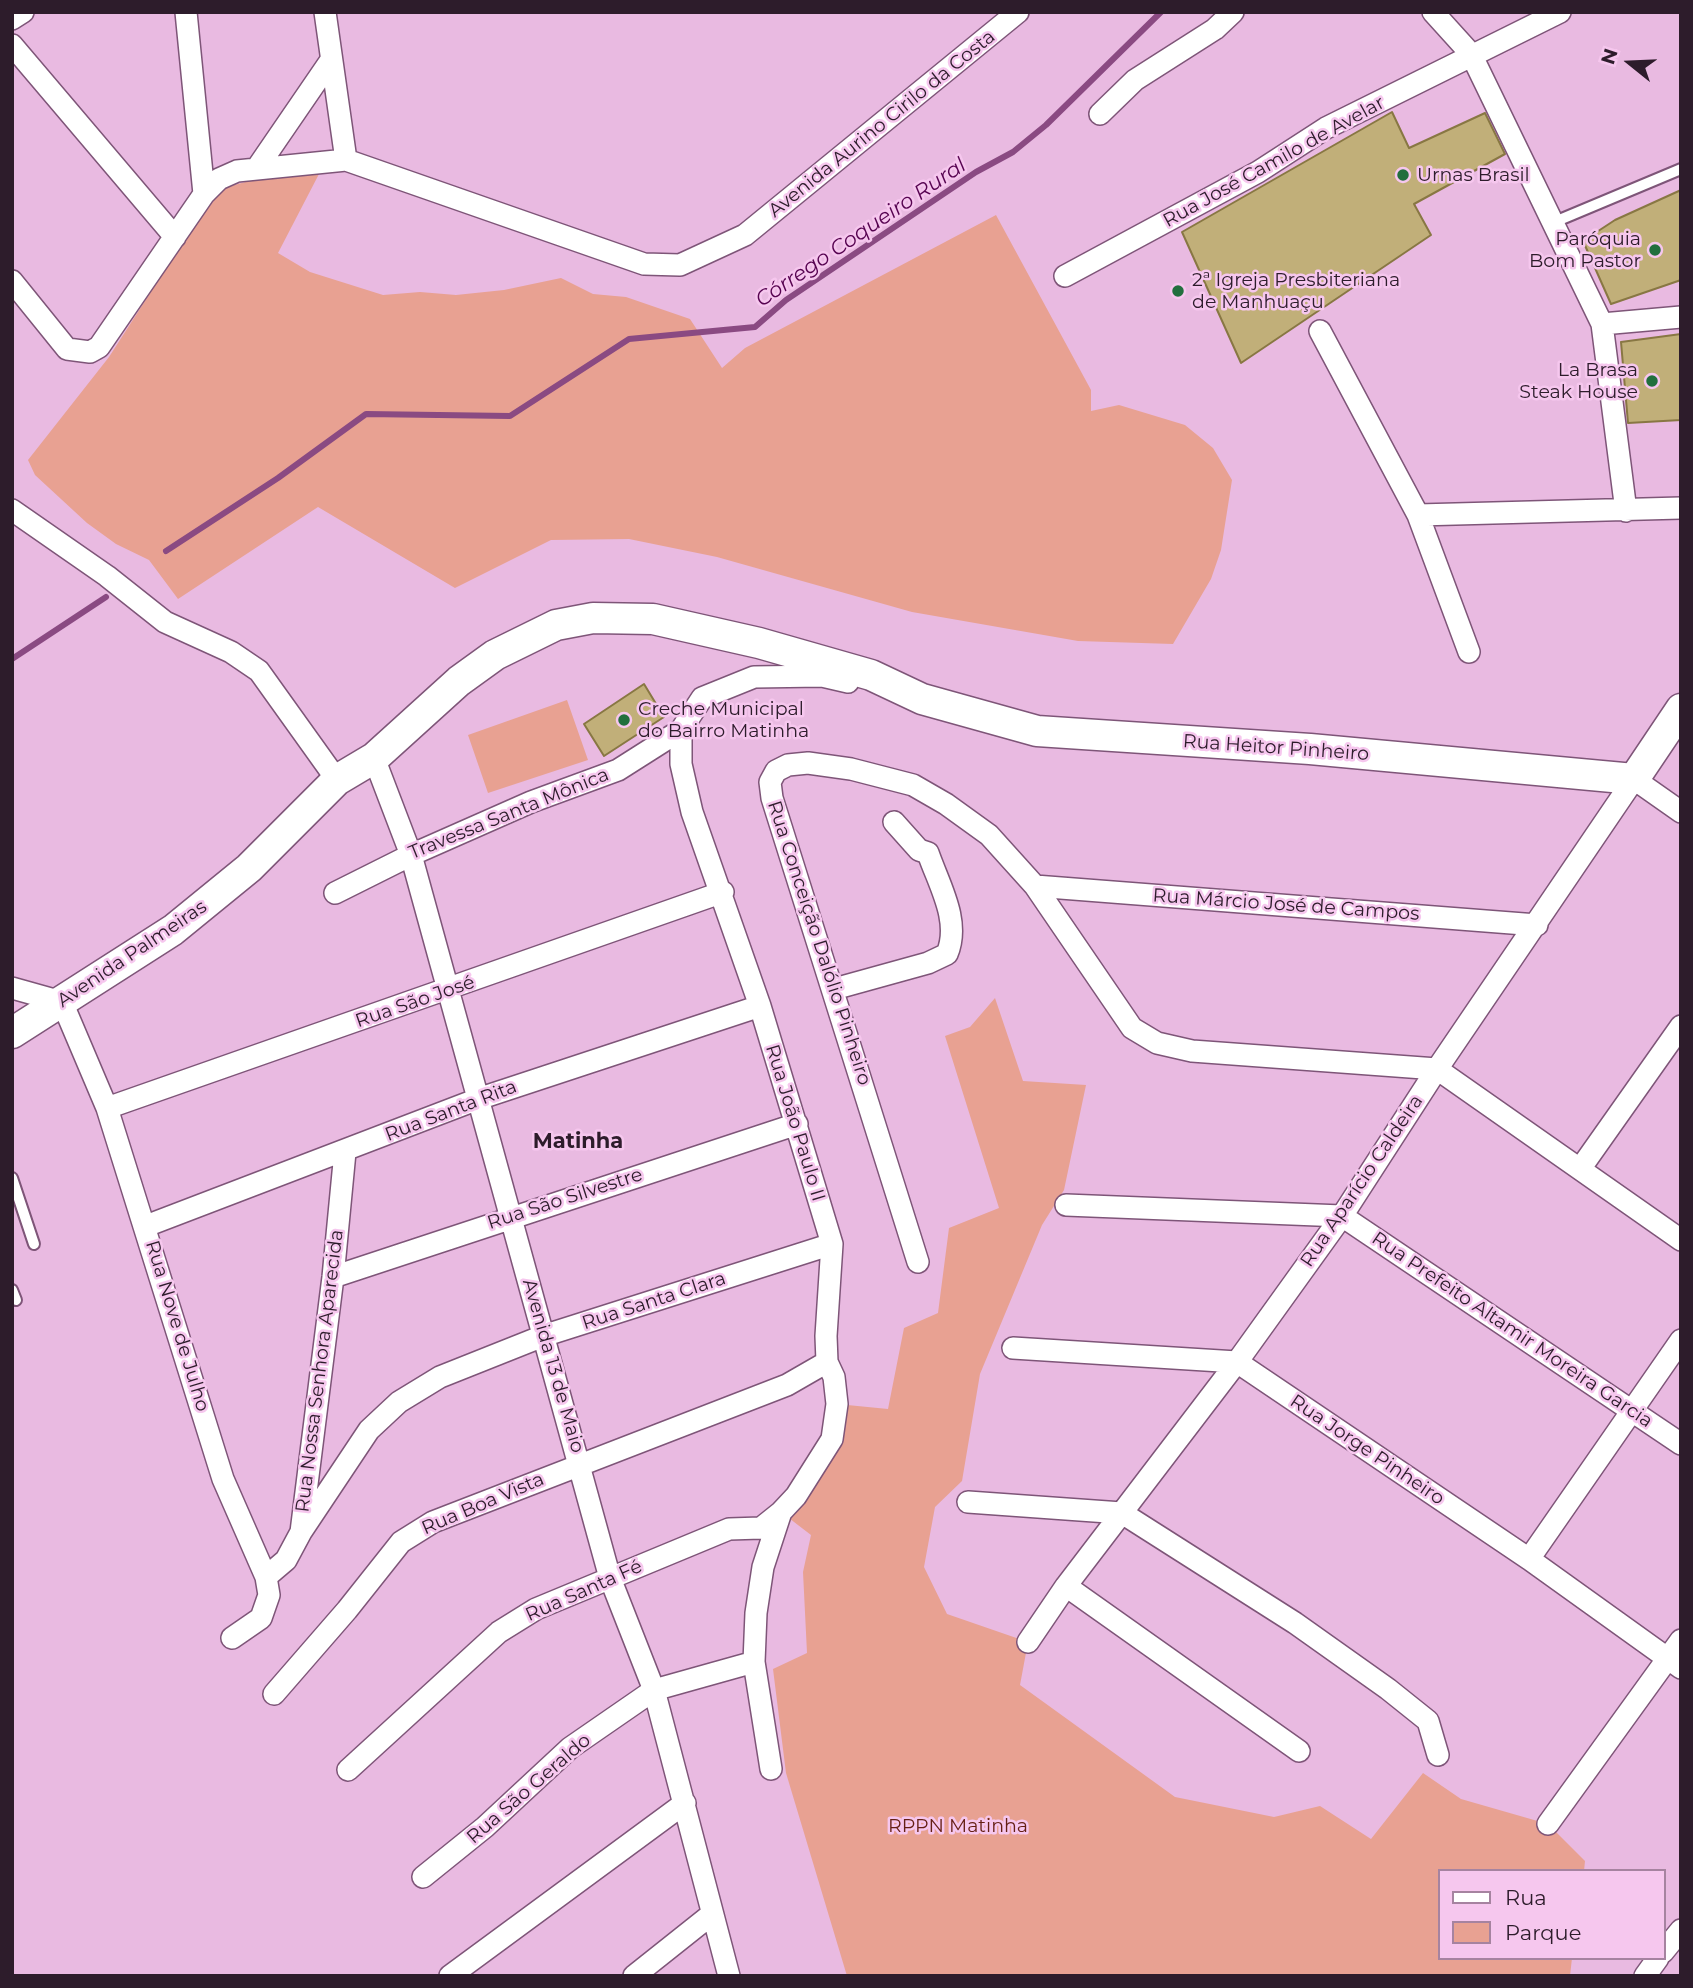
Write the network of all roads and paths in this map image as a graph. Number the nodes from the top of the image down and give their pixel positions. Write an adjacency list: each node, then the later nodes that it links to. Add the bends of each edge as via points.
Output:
1 (23, 12): 8 (street)
2 (186, 12): 16 (street)
3 (325, 12): 11 (street)
4 (1018, 12): 13 (street, Avenida Aurino Cirilo da Costa, via 745,235 680,265 644,264)
5 (1233, 12): 12 (street, via 1215,29 1135,80)
6 (1433, 12): 10 (street)
7 (1560, 12): 10 (street, Rua José Camilo de Avelar)
8 (12, 19)
9 (12, 45): 18 (street)
10 (1471, 54): 17 (street); 19 (street, Rua José Camilo de Avelar, via 1326,128 1258,172)
11 (331, 61): 13 (street); 14 (street)
12 (1100, 114)
13 (346, 160): 14 (street)
14 (257, 168): 16 (street, via 219,179)
15 (1681, 170): 17 (lane)
16 (204, 194): 18 (street)
17 (1552, 223): 22 (street)
18 (175, 237): 20 (street, via 100,348 90,352 67,349)
19 (1065, 276)
20 (12, 281)
21 (1681, 317): 22 (street)
22 (1602, 324): 26 (street)
23 (1320, 331): 27 (street)
24 (1681, 508): 26 (street)
25 (12, 510): 34 (street, via 165,622 231,652 259,671)
26 (1626, 511): 27 (street)
27 (1418, 515): 28 (street)
28 (1469, 652)
29 (922, 699): 31 (street, via 822,676 754,677 702,698); 32 (street, Rua Heitor Pinheiro, via 871,675 759,643 653,619 593,618 556,625 495,655 459,681); 33 (street, Rua Heitor Pinheiro, via 1067,735 1310,749)
30 (1681, 709): 33 (street, Rua Aparício Caldeira)
31 (681, 730): 37 (street, Travessa Santa Mônica, via 618,770); 39 (street, Rua João Paulo II, via 681,764 692,812)
32 (374, 758): 34 (street, Avenida Palmeiras); 37 (street, Avenida 13 de Maio)
33 (1634, 779): 35 (street); 41 (street, Rua Aparício Caldeira)
34 (337, 780): 45 (street, Avenida Palmeiras, via 229,885 173,930)
35 (1681, 813)
36 (894, 822): 43 (street, via 919,850 928,853 951,916 954,939 947,954 928,964)
37 (411, 855): 40 (street, Travessa Santa Mônica); 44 (street, Avenida 13 de Maio)
38 (1035, 886): 41 (street, Rua Márcio José de Campos); 43 (street, Rua Conceição Dalólio Pinheiro, via 989,835 913,785 851,769 808,764 776,771 770,782 772,798); 49 (street, Rua Conceição Dalólio Pinheiro, via 1132,1028 1157,1043 1192,1051)
39 (723, 892): 44 (street, Rua São José); 46 (street, Rua João Paulo II)
40 (335, 893)
41 (1537, 925): 49 (street, Rua Aparício Caldeira)
42 (12, 988): 45 (street)
43 (834, 989): 63 (street, Rua Conceição Dalólio Pinheiro)
44 (450, 990): 50 (street, Avenida 13 de Maio); 51 (street, Rua São José)
45 (62, 1002): 48 (street, Avenida Palmeiras); 51 (street, Rua Nove de Julho)
46 (760, 1006): 50 (street, Rua Santa Rita); 52 (street, Rua João Paulo II)
47 (1681, 1026): 54 (street)
48 (12, 1033)
49 (1437, 1069): 54 (street); 58 (street, Rua Aparício Caldeira)
50 (478, 1099): 53 (street, Rua Santa Rita); 57 (street, Avenida 13 de Maio)
51 (107, 1108): 59 (street, Rua Nove de Julho)
52 (797, 1124): 57 (street, Rua São Silvestre); 62 (street, Rua João Paulo II)
53 (345, 1152): 59 (street, Rua Santa Rita); 64 (street, Rua Nossa Senhora Aparecida)
54 (1580, 1169): 60 (street)
55 (12, 1178): 61 (lane)
56 (1066, 1205): 58 (street)
57 (512, 1216): 64 (street, Rua São Silvestre); 65 (street, Avenida 13 de Maio)
58 (1342, 1216): 69 (street, Rua Aparício Caldeira); 70 (street, Rua Prefeito Altamir Moreira Garcia)
59 (146, 1226): 78 (street, Rua Nove de Julho, via 223,1479)
60 (1681, 1240)
61 (34, 1244)
62 (832, 1244): 65 (street, Rua Santa Clara); 68 (street, Rua João Paulo II)
63 (919, 1262)
64 (333, 1277): 76 (street, Rua Nossa Senhora Aparecida)
65 (543, 1336): 72 (street, Avenida 13 de Maio); 76 (street, Rua Santa Clara, via 440,1377 399,1402 369,1430)
66 (1681, 1340): 70 (street)
67 (1013, 1348): 69 (street)
68 (827, 1362): 72 (street, Rua Boa Vista, via 787,1385); 74 (street, Rua João Paulo II, via 838,1404 832,1440)
69 (1237, 1362): 75 (street, Rua Aparício Caldeira); 77 (street, Rua Jorge Pinheiro)
70 (1632, 1409): 71 (street, Rua Prefeito Altamir Moreira Garcia); 77 (street)
71 (1681, 1444)
72 (580, 1463): 79 (street, Avenida 13 de Maio); 87 (street, Rua Boa Vista, via 445,1517 401,1542)
73 (968, 1503): 75 (street)
74 (781, 1512): 79 (street, Rua Santa Fé, via 761,1528 729,1529); 84 (street, Rua João Paulo II, via 763,1567)
75 (1122, 1513): 80 (street, Rua Aparício Caldeira); 89 (street, via 1295,1623 1388,1689 1428,1721)
76 (301, 1532): 78 (street, Rua Nossa Senhora Aparecida, via 286,1560)
77 (1529, 1559): 85 (street, Rua Jorge Pinheiro)
78 (266, 1577): 81 (street, Rua Nove de Julho, via 269,1595 261,1618)
79 (610, 1578): 86 (street, Avenida 13 de Maio); 91 (street, Rua Santa Fé, via 536,1609 499,1632)
80 (1066, 1586): 83 (street, Rua Aparício Caldeira); 88 (street)
81 (232, 1638)
82 (1681, 1640): 85 (street)
83 (1028, 1642)
84 (754, 1662): 86 (street, Rua São Geraldo); 90 (street, Rua João Paulo II)
85 (1674, 1664): 93 (street)
86 (654, 1690): 92 (street, Avenida 13 de Maio); 94 (street, Rua São Geraldo, via 570,1748)
87 (274, 1694)
88 (1299, 1751)
89 (1438, 1755)
90 (771, 1769)
91 (348, 1770)
92 (685, 1803): 95 (street, Avenida 13 de Maio); 99 (street)
93 (1548, 1824)
94 (423, 1877)
95 (712, 1914): 100 (street); 101 (street, Avenida 13 de Maio)
96 (1681, 1930): 97 (street)
97 (1665, 1950)
98 (1657, 1960): 102 (street)
99 (450, 1976)
100 (634, 1976)
101 (729, 1976)
102 (1645, 1976)

